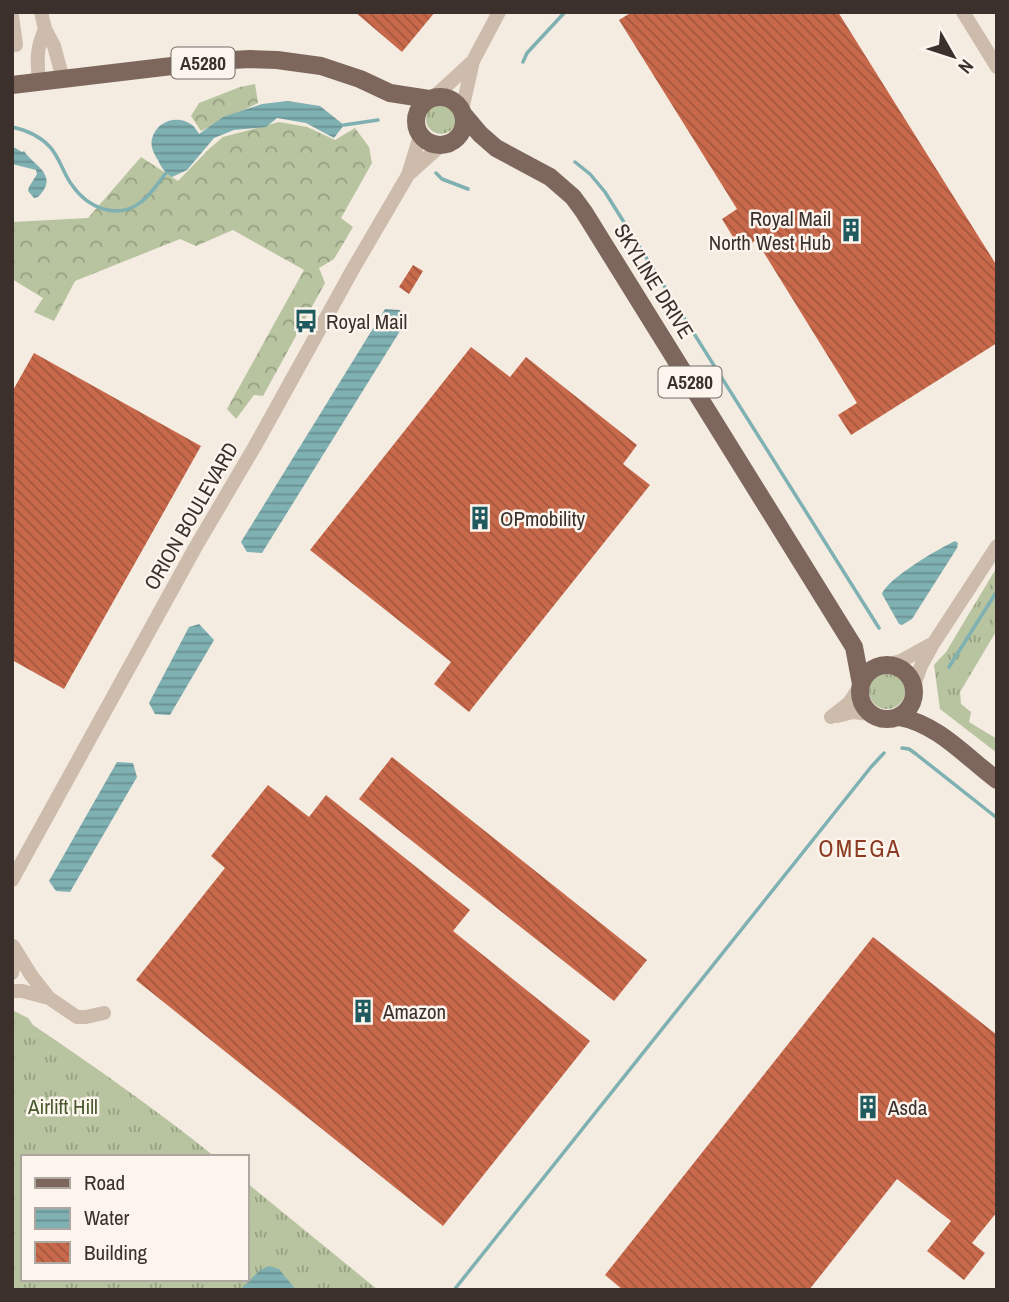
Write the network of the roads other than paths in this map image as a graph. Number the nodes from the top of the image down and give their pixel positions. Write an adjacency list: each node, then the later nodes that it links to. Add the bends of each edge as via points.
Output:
1 (41, 12): 5 (street)
2 (499, 12): 7 (street)
3 (963, 12): 8 (street)
4 (12, 16): 6 (street)
5 (45, 29): 9 (street); 10 (street, via 38,45)
6 (16, 45)
7 (473, 61): 13 (street); 14 (street)
8 (997, 67)
9 (63, 79): 10 (main road, A5280); 12 (main road, A5280, via 214,61 277,60 321,66)
10 (39, 82): 11 (main road, A5280)
11 (12, 85)
12 (390, 93): 13 (main road, A5280); 15 (main road, A5280)
13 (431, 99): 14 (main road, A5280, via 450,99); 15 (main road, via 419,109)
14 (463, 113): 16 (main road, via 463,131); 17 (main road, SKYLINE DRIVE / A5280)
15 (418, 129): 16 (main road, A5280, via 432,144); 18 (street, ORION BOULEVARD)
16 (446, 144): 17 (main road, SKYLINE DRIVE / A5280); 18 (street, ORION BOULEVARD)
17 (496, 148): 21 (main road, SKYLINE DRIVE / A5280, via 550,177 584,212)
18 (408, 174): 29 (street, ORION BOULEVARD)
19 (997, 546): 20 (street)
20 (933, 643): 22 (street); 24 (street)
21 (854, 647): 22 (main road, SKYLINE DRIVE / A5280); 23 (main road, SKYLINE DRIVE / A5280)
22 (886, 664): 23 (main road, via 868,672); 24 (main road, A5280, via 905,671)
23 (860, 685): 25 (main road, A5280, via 859,695); 25 (street, via 849,703 831,717)
24 (914, 689): 26 (main road, via 910,707); 27 (main road, A5280)
25 (870, 714): 26 (main road, A5280, via 884,719)
26 (899, 717): 27 (main road, A5280, via 924,724)
27 (945, 738): 28 (main road, A5280)
28 (997, 780)
29 (12, 880)
30 (13, 945): 31 (street); 33 (street)
31 (12, 973)
32 (12, 991): 33 (street)
33 (49, 998): 34 (street, via 77,1017)
34 (104, 1013)

